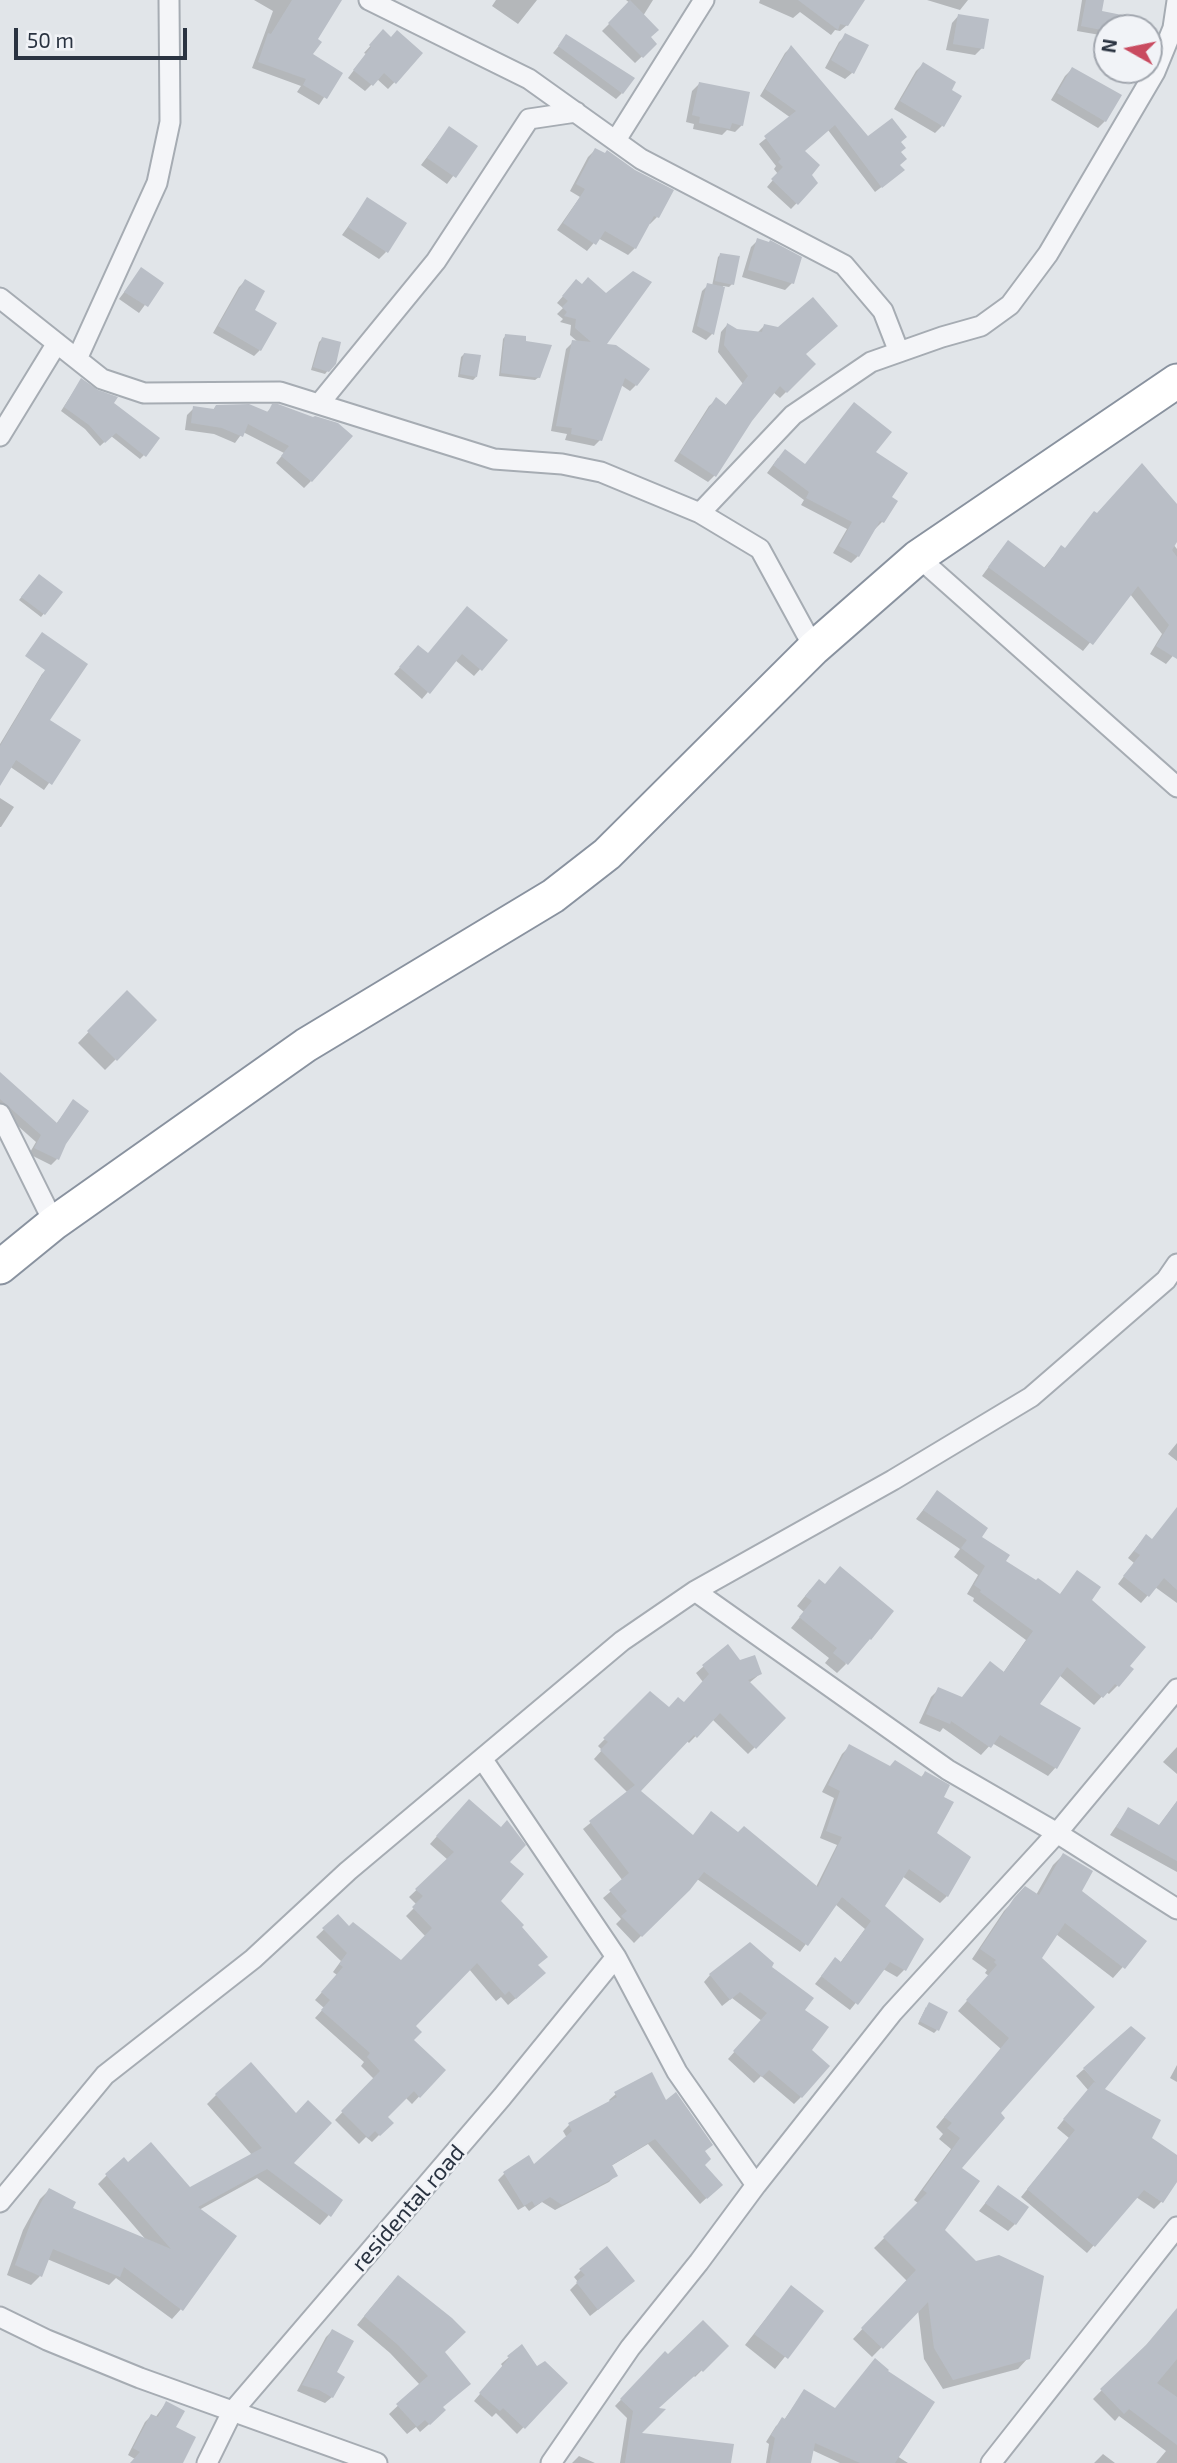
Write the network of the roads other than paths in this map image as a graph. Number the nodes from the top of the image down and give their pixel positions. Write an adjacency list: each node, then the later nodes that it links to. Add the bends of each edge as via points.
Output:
1 (169, 0): 10 (street, via 170,122 157,183)
2 (369, 0): 5 (street, via 529,79)
3 (704, 0): 6 (street)
4 (1177, 1): 9 (street, via 1173,28 1155,72 1048,254 1010,305 981,326)
5 (576, 112): 6 (street); 12 (street, via 529,119 436,261)
6 (616, 140): 9 (street, via 641,159 844,265 883,311)
7 (0, 298): 8 (street)
8 (57, 343): 10 (street); 13 (street)
9 (900, 352): 14 (street, via 871,362 793,415)
10 (77, 359): 12 (street, via 102,379 144,393 280,392)
11 (1177, 381): 15 (highway)
12 (319, 404): 14 (street, via 494,459 601,472)
13 (0, 436)
14 (700, 513): 16 (street, via 760,550)
15 (918, 556): 16 (highway); 17 (street)
16 (814, 649): 19 (highway, via 607,854 553,896 306,1045)
17 (1177, 787)
18 (0, 1114): 19 (street)
19 (54, 1223): 21 (highway)
20 (1177, 1264): 22 (street, via 1166,1280 1031,1397)
21 (0, 1267)
22 (695, 1591): 24 (street, via 622,1641); 25 (street, via 947,1770)
23 (1177, 1689): 25 (street)
24 (483, 1760): 27 (street); 29 (street, via 348,1871 253,1959 105,2075)
25 (1057, 1833): 26 (street); 28 (street, via 892,2013)
26 (1177, 1909)
27 (616, 1957): 28 (street, via 677,2072); 32 (street, residental road, via 502,2098)
28 (755, 2185): 35 (street, via 630,2348)
29 (0, 2203)
30 (1177, 2227): 36 (street)
31 (0, 2317): 32 (street)
32 (232, 2412): 33 (street, residental road); 34 (street)
33 (207, 2463)
34 (377, 2463)
35 (551, 2463)
36 (991, 2463)

